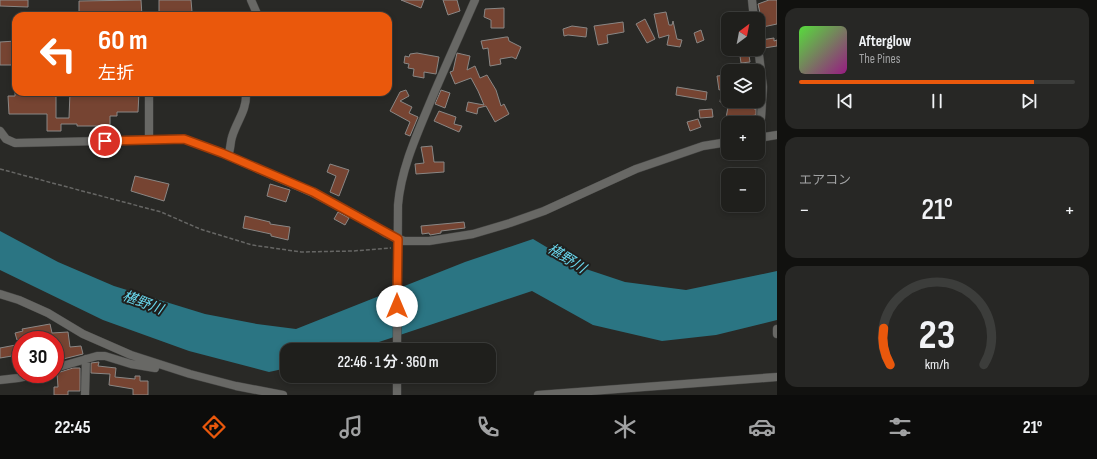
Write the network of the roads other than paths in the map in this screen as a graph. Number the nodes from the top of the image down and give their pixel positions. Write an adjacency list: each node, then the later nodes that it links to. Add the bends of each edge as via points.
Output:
1 (251, 0): 4 (street)
2 (475, 0): 16 (street, via 425,115 402,176 399,191)
3 (752, 0): 5 (street)
4 (256, 12)
5 (753, 12)
6 (759, 56): 9 (street, via 763,87)
7 (149, 96): 13 (street)
8 (246, 96): 15 (street, via 246,103 232,138 231,150)
9 (761, 116)
10 (0, 131): 13 (street, via 6,139 15,144)
11 (777, 135): 12 (street)
12 (765, 137)
13 (149, 140): 15 (street, via 184,139)
14 (721, 143): 16 (street, via 703,146 636,169 544,211 510,223 473,234)
15 (225, 154): 16 (street, via 313,192)
16 (398, 243): 20 (street)
17 (0, 294): 23 (street, via 48,313 83,334 131,355)
18 (777, 329): 19 (street)
19 (777, 334)
20 (397, 343)
21 (86, 359): 22 (street); 23 (street, via 105,356 131,364); 28 (street)
22 (64, 365)
23 (179, 371): 29 (street)
24 (777, 377): 31 (street)
25 (12, 378): 26 (street)
26 (0, 380)
27 (397, 383): 30 (street)
28 (85, 395)
29 (283, 395)
30 (397, 395)
31 (538, 395)

